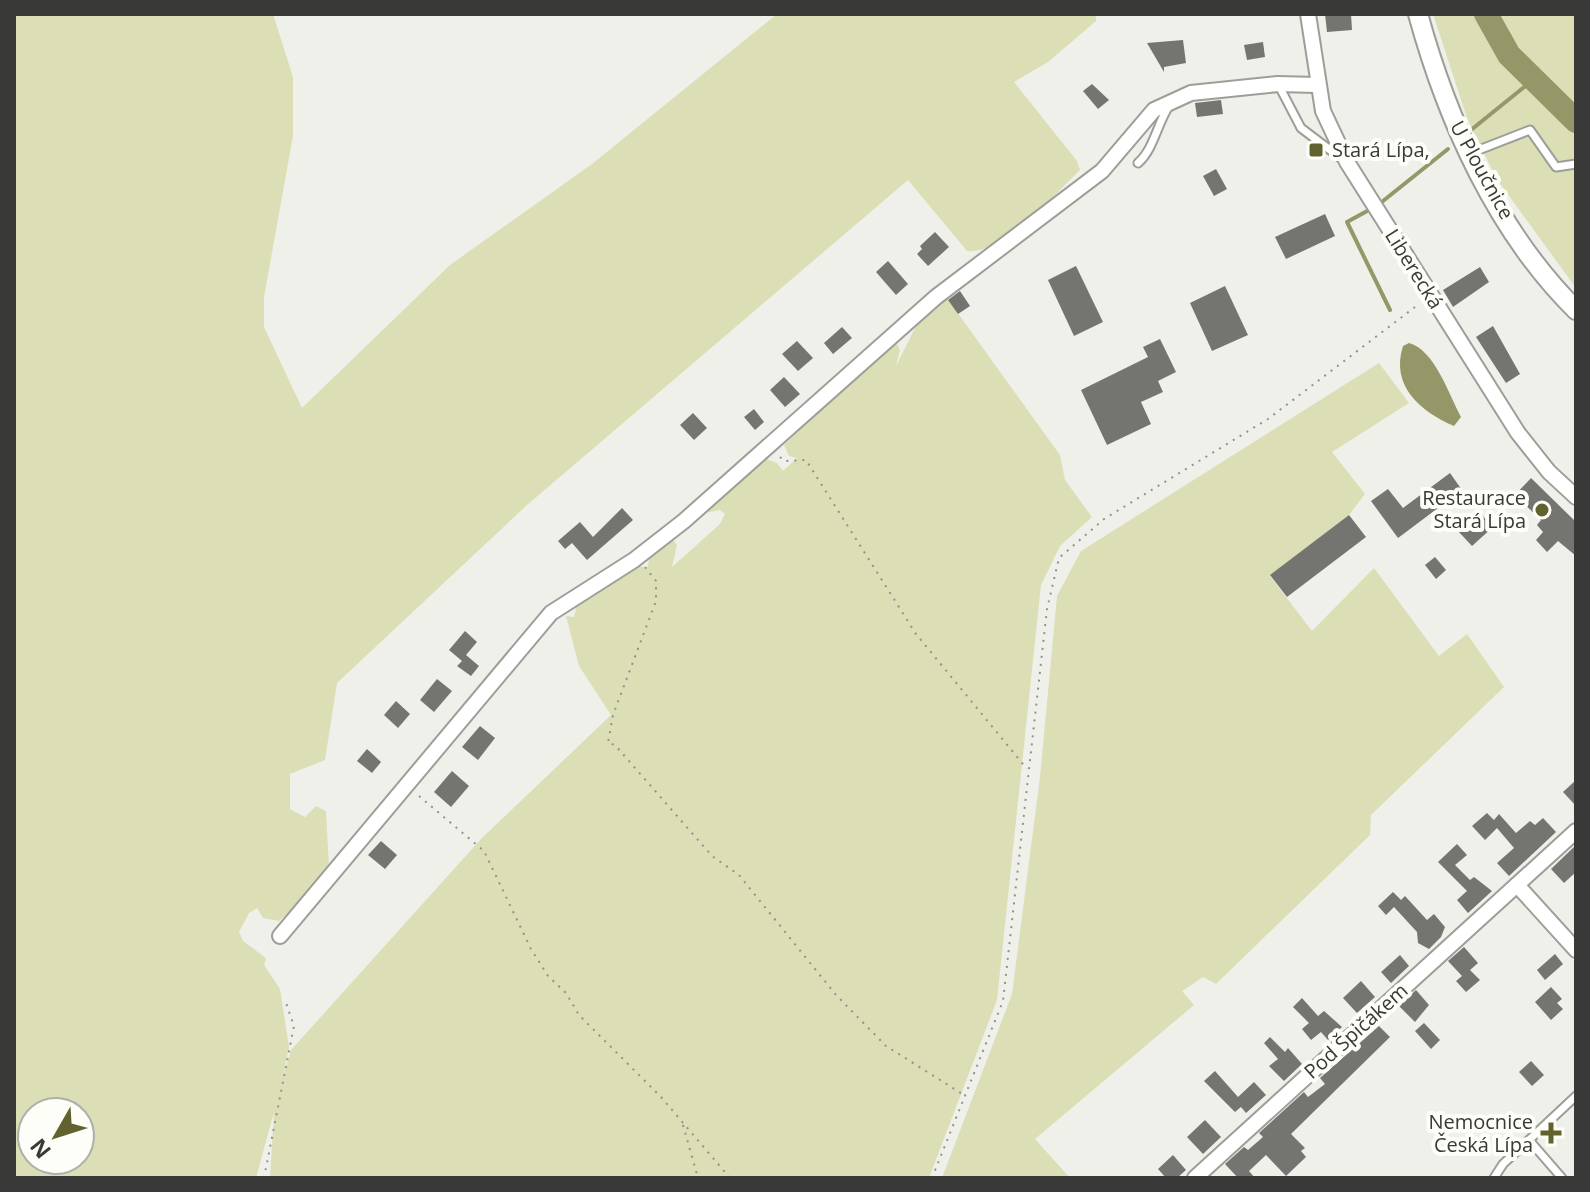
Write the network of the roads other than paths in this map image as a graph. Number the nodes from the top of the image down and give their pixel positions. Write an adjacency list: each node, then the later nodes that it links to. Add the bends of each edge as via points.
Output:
1 (1308, 14): 4 (street, Liberecká)
2 (1418, 14): 6 (main road, U Ploučnice)
3 (1278, 84): 4 (street); 5 (street, via 1191,93); 7 (lane, via 1301,128)
4 (1316, 85): 7 (street, Liberecká)
5 (1174, 100): 8 (lane); 14 (street, via 1154,110 1102,171 936,297 771,447 634,560 551,613)
6 (1469, 154): 9 (lane, via 1530,130 1556,167); 10 (main road, U Ploučnice, via 1537,263)
7 (1347, 162): 11 (street, Liberecká, via 1518,433)
8 (1138, 163)
9 (1576, 164)
10 (1576, 310)
11 (1576, 497)
12 (1576, 831): 13 (street, Pod Špičákem)
13 (1517, 885): 15 (street); 18 (street, Pod Špičákem)
14 (280, 936)
15 (1576, 950)
16 (1576, 1096): 17 (lane)
17 (1529, 1140): 19 (lane); 20 (lane)
18 (1195, 1178)
19 (1494, 1178)
20 (1562, 1178)

